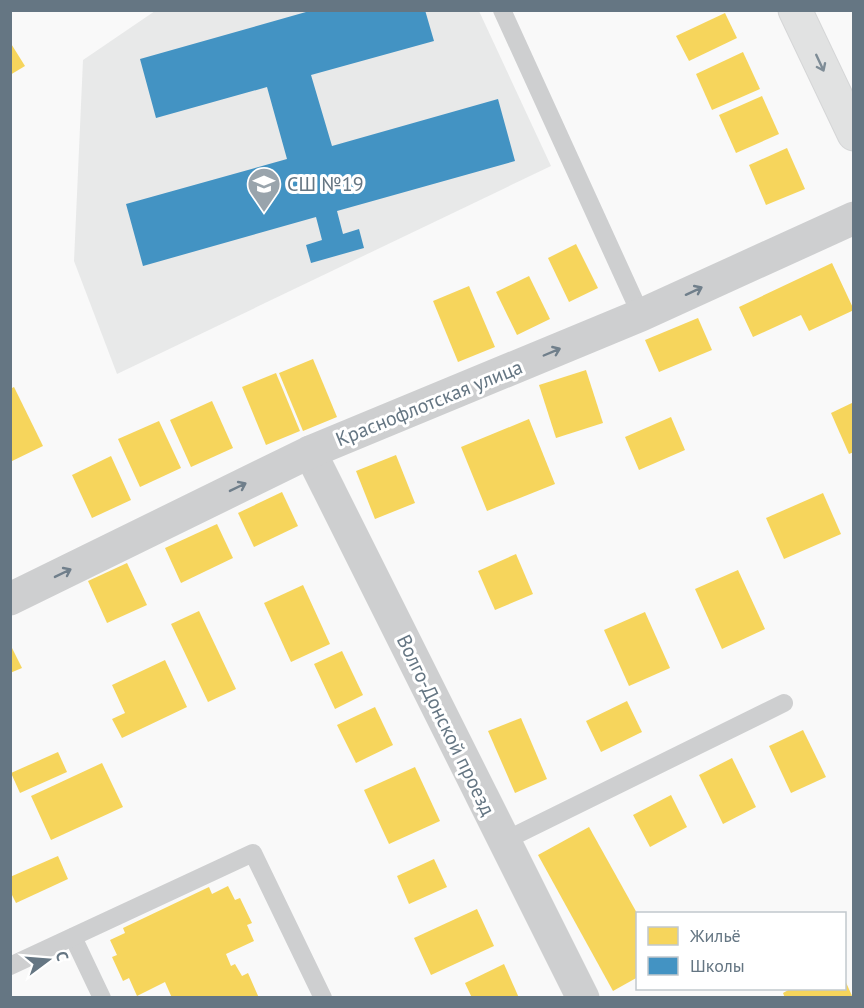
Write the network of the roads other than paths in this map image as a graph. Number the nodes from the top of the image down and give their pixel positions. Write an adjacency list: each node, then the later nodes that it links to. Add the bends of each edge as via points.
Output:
1 (502, 10): 5 (lane)
2 (795, 10): 3 (street, one-way to 3)
3 (854, 135)
4 (854, 218): 5 (street, Краснофлотская улица, one-way to 4)
5 (641, 315): 6 (street, Краснофлотская улица, one-way to 5)
6 (310, 452): 7 (street, Краснофлотская улица, one-way to 6); 9 (street, Волго-Донской проезд)
7 (10, 598)
8 (784, 703): 9 (lane)
9 (504, 841): 14 (street, Волго-Донской проезд)
10 (73, 937): 11 (lane); 12 (lane); 13 (lane, via 253,854)
11 (10, 966)
12 (102, 998)
13 (323, 998)
14 (584, 998)

